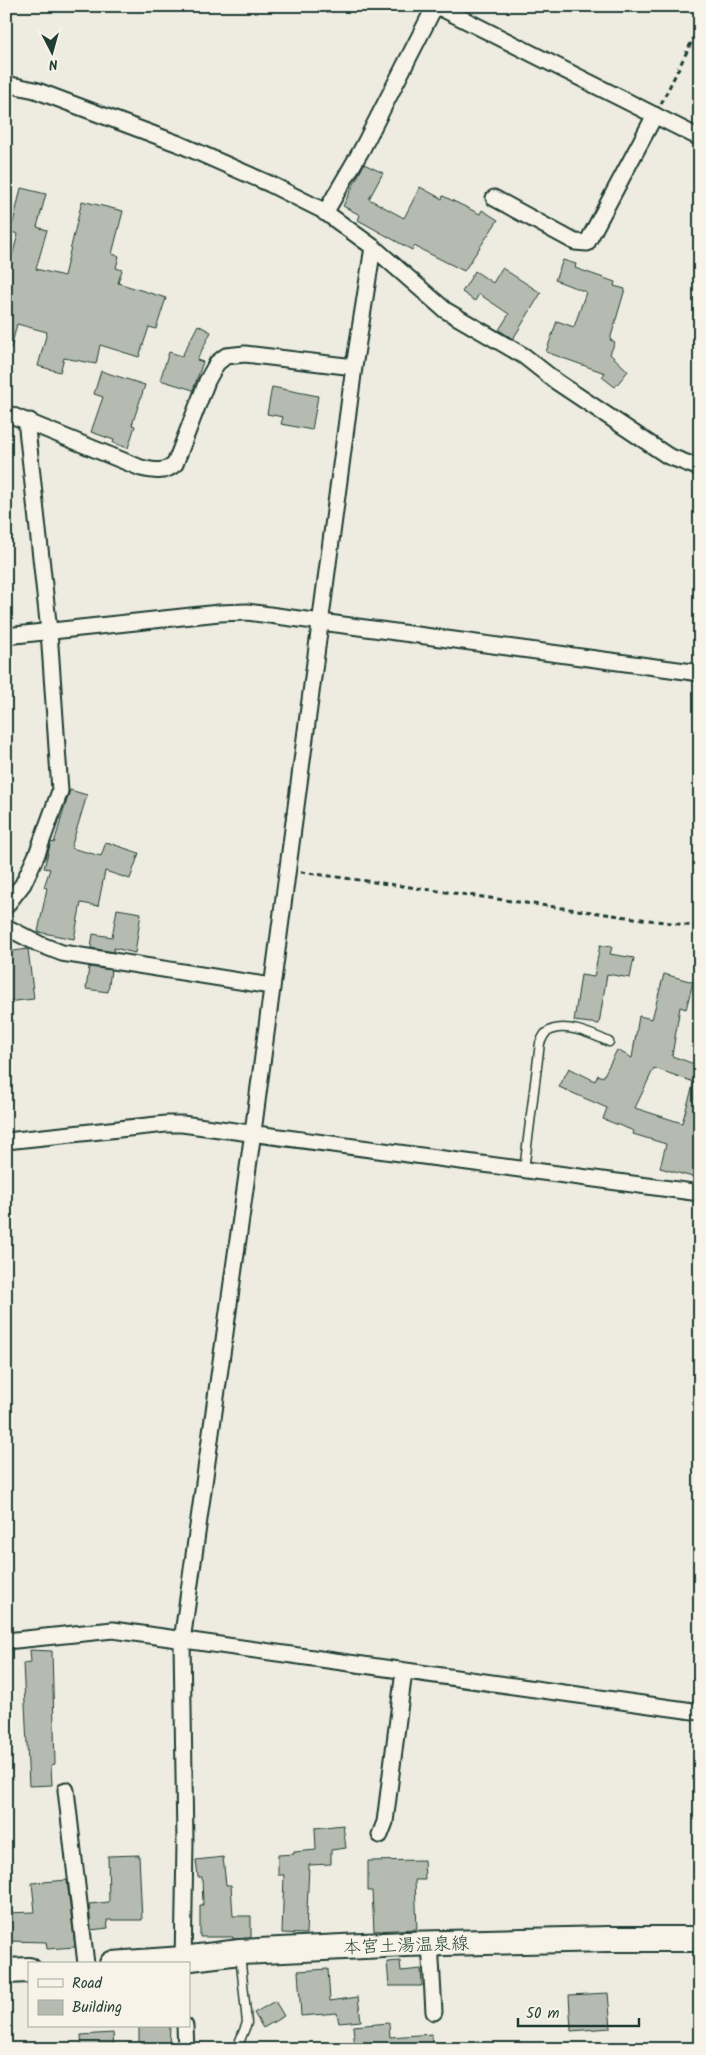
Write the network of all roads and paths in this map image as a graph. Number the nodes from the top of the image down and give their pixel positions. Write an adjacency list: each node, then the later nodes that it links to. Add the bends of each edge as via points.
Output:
1 (436, 6): 4 (street); 7 (street)
2 (700, 25): 4 (path)
3 (6, 84): 7 (street, via 35,90 179,144 270,184)
4 (655, 116): 5 (street); 6 (street, via 587,243 575,242)
5 (700, 138)
6 (494, 198)
7 (325, 213): 8 (street)
8 (373, 247): 9 (street); 12 (street, via 445,310 524,356 557,382 668,456)
9 (354, 367): 11 (street, via 245,354 226,356 217,363 207,381 175,464 165,471 141,468); 13 (street)
10 (6, 413): 11 (street)
11 (30, 421): 14 (street, via 28,429)
12 (700, 468)
13 (321, 622): 14 (street, via 247,612); 16 (street); 17 (street)
14 (49, 631): 15 (street); 18 (street, via 60,791 30,869)
15 (6, 636)
16 (700, 673)
17 (288, 870): 19 (path); 21 (street)
18 (6, 906)
19 (700, 926)
20 (6, 927): 21 (street, via 62,953)
21 (271, 986): 23 (street)
22 (609, 1042): 25 (lane, via 579,1030 552,1029 545,1033 540,1043)
23 (253, 1132): 24 (street, via 166,1124); 25 (street); 28 (street)
24 (6, 1141)
25 (524, 1170): 26 (street)
26 (700, 1193)
27 (6, 1641): 28 (street, via 113,1630)
28 (182, 1641): 29 (street); 36 (street)
29 (404, 1671): 30 (street); 32 (street, via 385,1822)
30 (700, 1712)
31 (66, 1790): 37 (street)
32 (380, 1835)
33 (700, 1939): 34 (main road, 本宮土湯温泉線)
34 (430, 1943): 35 (main road, 本宮土湯温泉線); 41 (street)
35 (240, 1952): 36 (main road, 本宮土湯温泉線); 43 (lane, via 247,2023)
36 (183, 1961): 38 (main road, 本宮土湯温泉線)
37 (86, 1962)
38 (159, 1962)
39 (28, 1970): 40 (main road)
40 (6, 1971)
41 (434, 2012)
42 (185, 2028): 44 (street)
43 (236, 2048)
44 (186, 2049)

